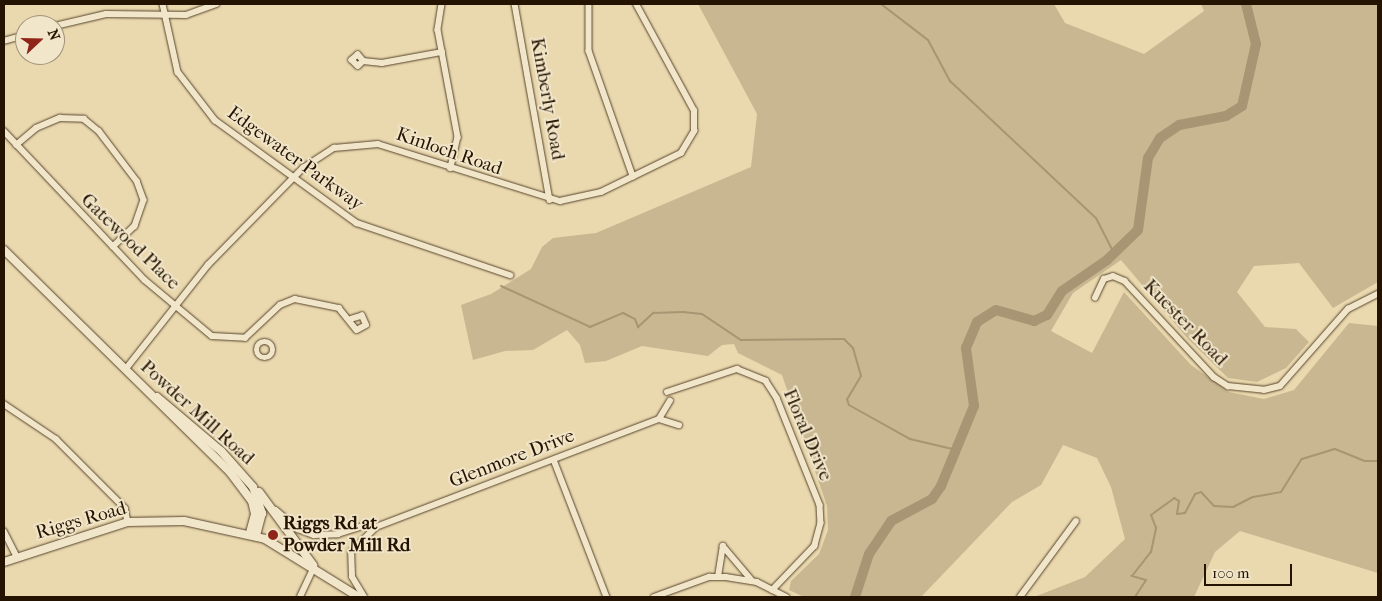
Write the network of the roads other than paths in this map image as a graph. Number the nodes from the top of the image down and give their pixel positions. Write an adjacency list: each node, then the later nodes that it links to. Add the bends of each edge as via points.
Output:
1 (163, 4): 7 (street, Edgewater Parkway)
2 (216, 4): 7 (street, via 192,14)
3 (442, 4): 9 (street, via 438,30)
4 (515, 4): 16 (street, Kimberly Road)
5 (590, 4): 14 (street, via 586,28 589,52)
6 (636, 4): 14 (street, Kinloch Road, via 690,100 695,121 692,138 680,154)
7 (163, 15): 8 (street, via 106,14); 15 (street, Edgewater Parkway, via 173,60 195,98 215,120)
8 (65, 24)
9 (442, 52): 10 (street, via 382,63); 13 (street, via 458,137)
10 (363, 61)
11 (4, 131): 12 (street, Gatewood Place)
12 (16, 145): 17 (street, Gatewood Place); 17 (street, via 36,128 60,118 84,120 99,131 137,181 144,200 135,226)
13 (451, 168): 15 (street, Kinloch Road, via 378,144 356,143 324,153); 16 (street, Kinloch Road)
14 (634, 176): 16 (street, Kinloch Road, via 584,198)
15 (292, 179): 19 (street, Edgewater Parkway, via 357,223); 22 (street, Kinloch Road)
16 (550, 200)
17 (113, 247): 22 (street, Gatewood Place)
18 (4, 250): 26 (main road, Powder Mill Road)
19 (510, 275)
20 (1378, 294): 21 (street, Kuester Road, via 1336,320 1280,386 1254,390 1228,386 1214,377 1125,281 1114,276 1104,279)
21 (1095, 298)
22 (174, 306): 24 (street, Gatewood Place, via 219,338 245,338); 26 (street, Kinloch Road)
23 (352, 319): 24 (street, via 319,301 295,299 280,305)
24 (254, 332): 25 (street)
25 (260, 344)
26 (125, 370): 33 (main road, Powder Mill Road); 39 (main road, Powder Mill Road, via 246,490 255,514)
27 (667, 392): 45 (street, Floral Drive, via 736,369 766,380 778,398 820,505 821,524 814,546)
28 (670, 400): 30 (street)
29 (4, 404): 36 (street, via 56,440 125,508)
30 (659, 419): 31 (street); 32 (street, Glenmore Drive)
31 (679, 425)
32 (554, 460): 37 (street, Glenmore Drive); 49 (street)
33 (241, 472): 34 (main road); 39 (main road, Powder Mill Road, via 260,501)
34 (265, 499): 37 (street, via 298,528 314,534 338,534 366,525); 42 (main road)
35 (1076, 521): 52 (street)
36 (128, 522): 39 (main road, Riggs Road, via 186,521); 40 (main road, Riggs Road)
37 (376, 527): 48 (street, via 351,552 352,577)
38 (4, 531): 40 (street)
39 (253, 535): 42 (main road)
40 (17, 557): 41 (main road, Riggs Road)
41 (4, 562)
42 (314, 567): 46 (street); 47 (main road)
43 (718, 577): 44 (street); 44 (street, via 724,546); 50 (street)
44 (752, 580): 45 (street)
45 (773, 590): 51 (street)
46 (300, 597)
47 (359, 597)
48 (364, 597)
49 (607, 597)
50 (654, 597)
51 (786, 597)
52 (1020, 597)

